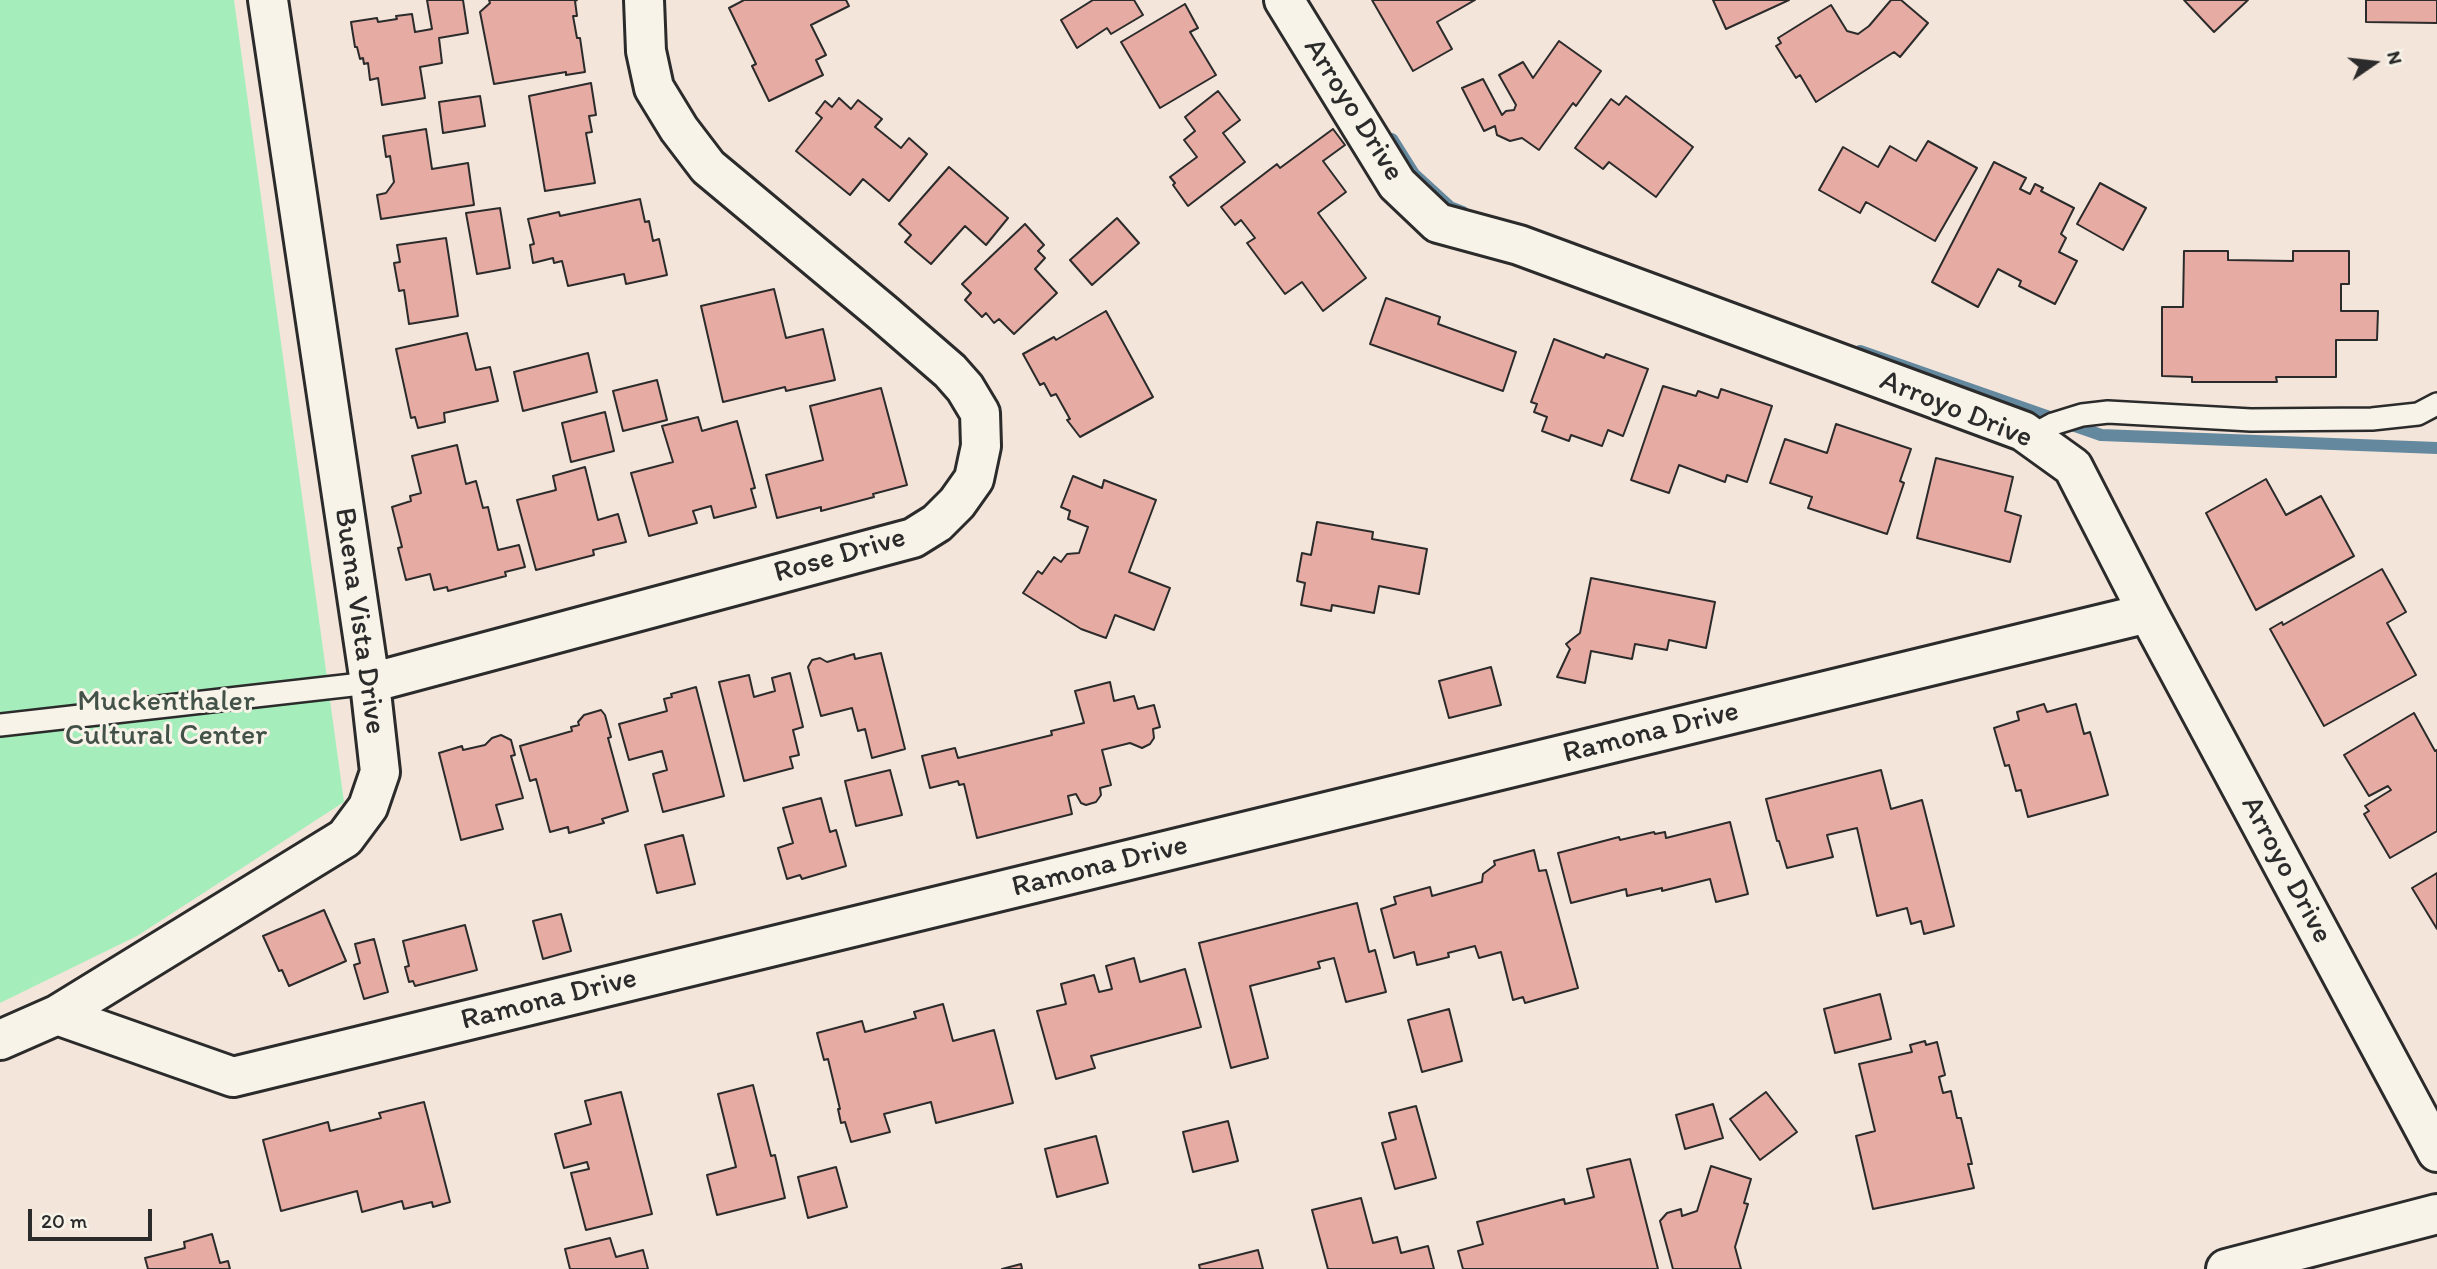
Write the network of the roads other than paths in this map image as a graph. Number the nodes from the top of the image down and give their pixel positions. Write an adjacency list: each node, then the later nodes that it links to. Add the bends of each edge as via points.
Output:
1 (268, 0): 7 (street, Buena Vista Drive)
2 (644, 0): 7 (street, Rose Drive, via 646,51 654,88 679,129 708,167 965,388 980,413 981,446 974,479 937,523 913,538)
3 (1284, 0): 5 (street, Arroyo Drive, via 1396,184 1438,223 1530,250)
4 (2437, 404): 5 (lane, via 2418,414 2372,419 2251,420 2108,412 2062,421)
5 (2031, 436): 6 (street, Arroyo Drive, via 2073,467)
6 (2148, 613): 9 (street, Ramona Drive, via 233,1077); 11 (street, Arroyo Drive)
7 (370, 683): 8 (lane); 9 (street, Buena Vista Drive, via 380,772 368,807 345,838)
8 (0, 725)
9 (57, 1015): 10 (street, Buena Vista Drive)
10 (0, 1040)
11 (2437, 1152)
12 (2437, 1214): 13 (street)
13 (2226, 1269)

